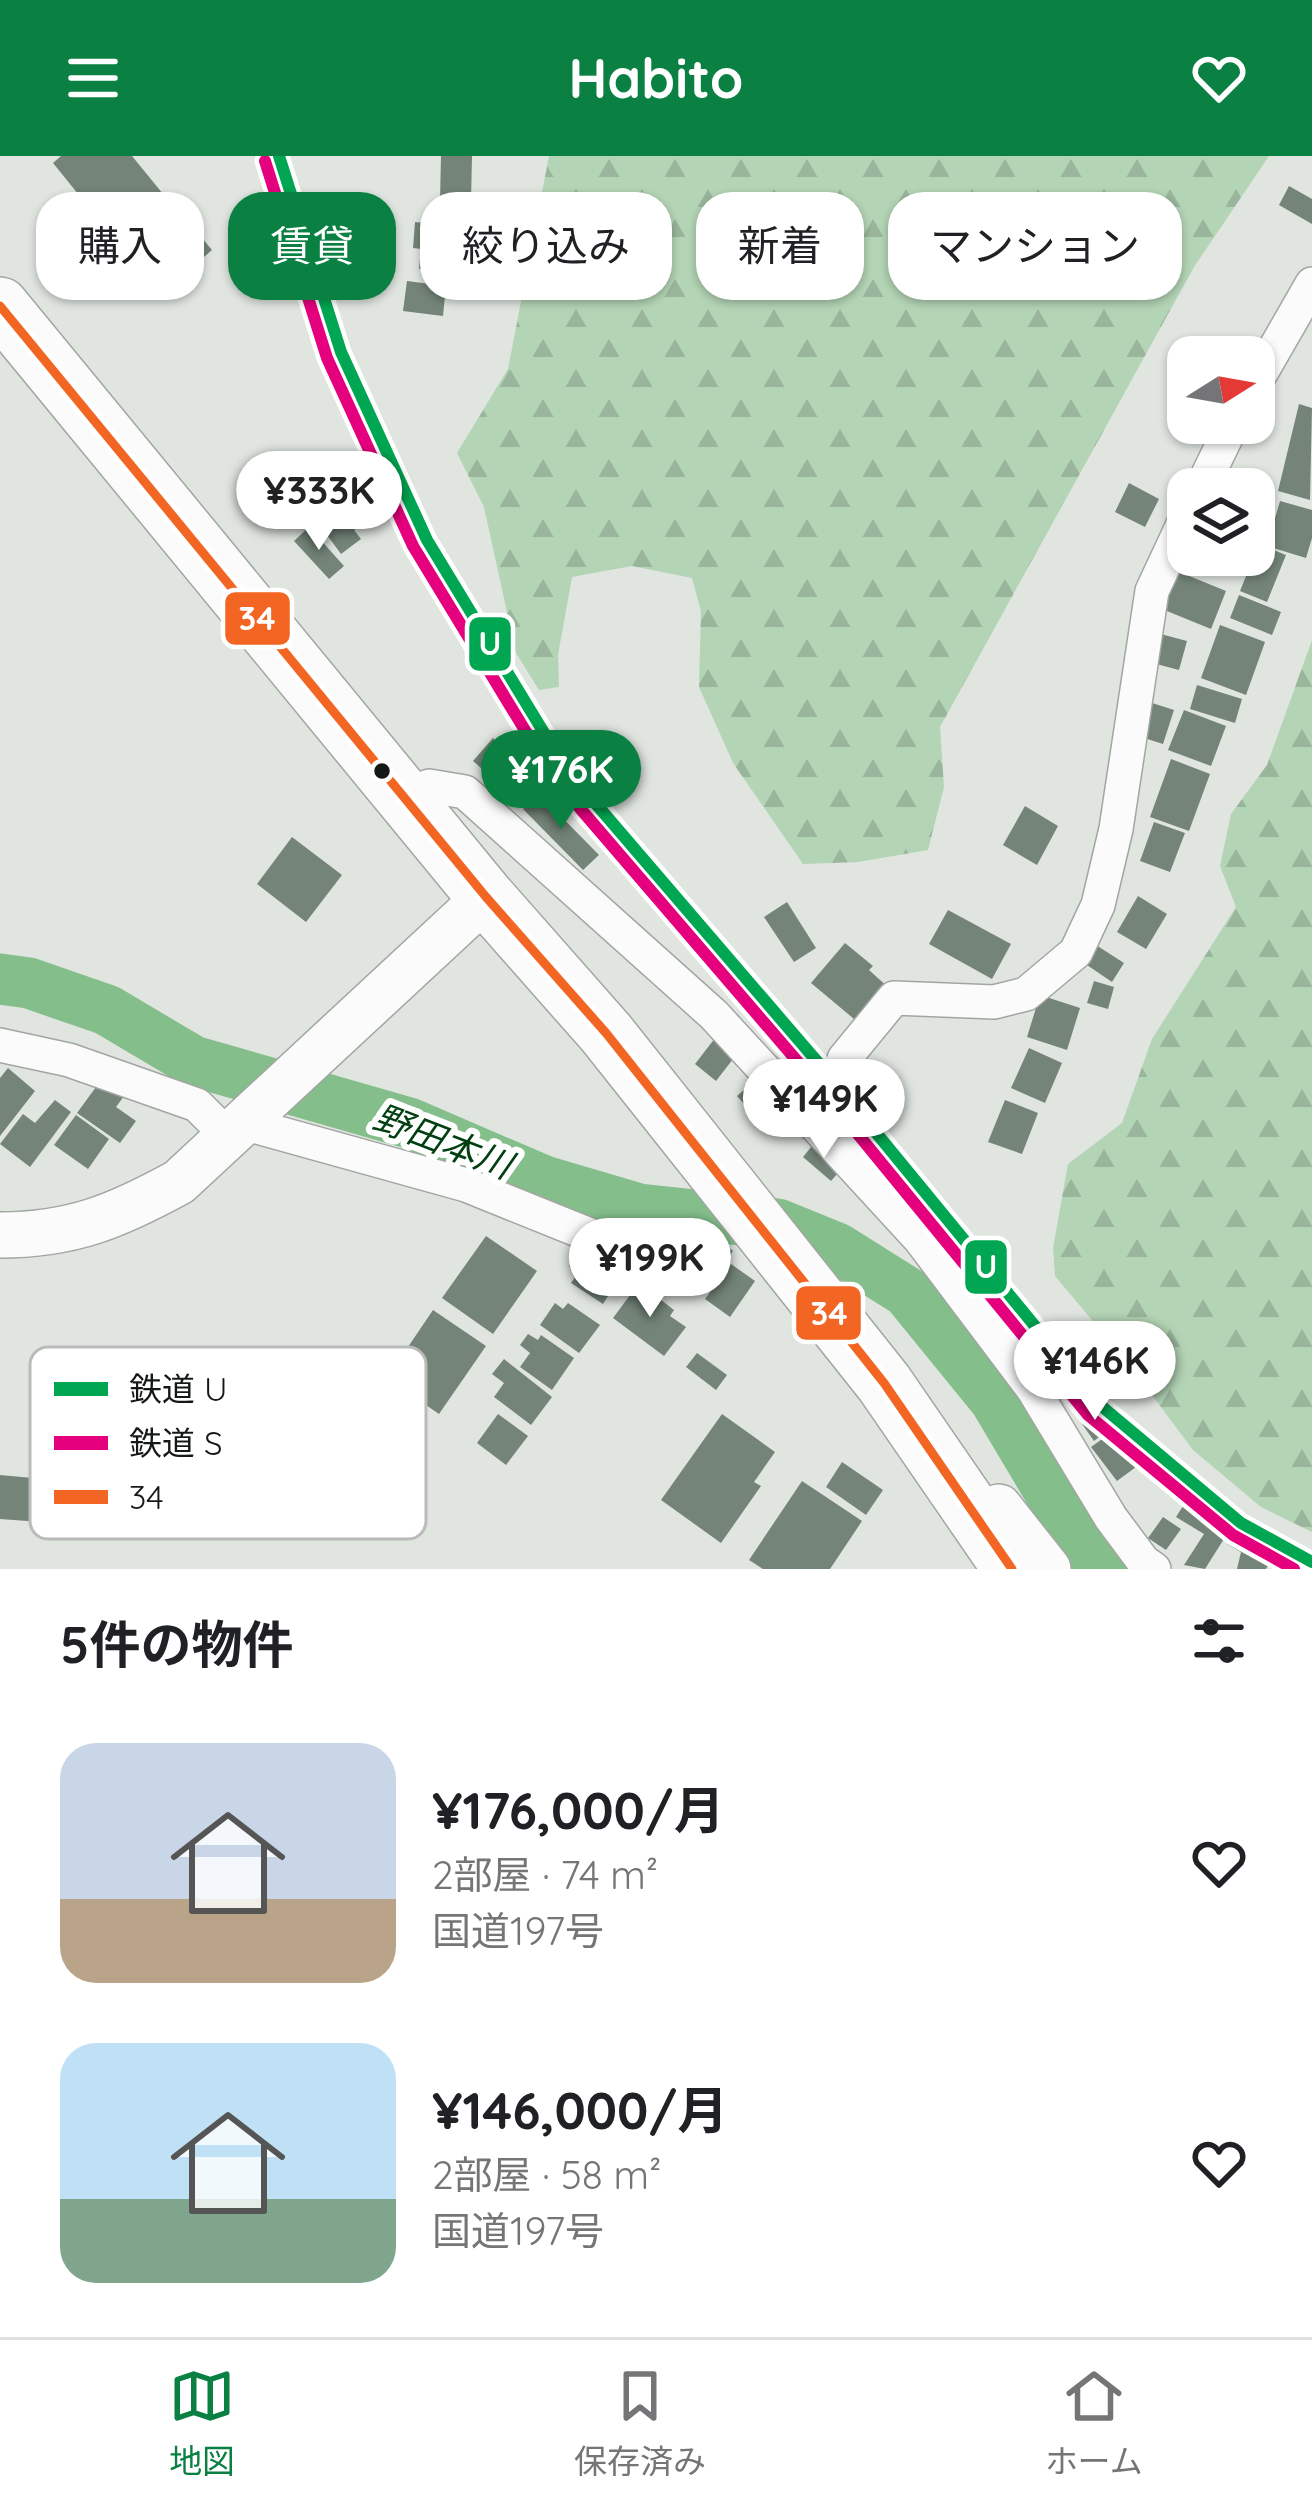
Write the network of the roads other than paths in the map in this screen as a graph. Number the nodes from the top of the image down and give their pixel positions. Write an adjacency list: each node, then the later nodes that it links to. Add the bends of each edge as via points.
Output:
1 (1312, 284): 3 (street)
2 (0, 306): 5 (highway)
3 (1275, 348)
4 (1167, 559): 8 (street, via 1152,591 1116,829 1098,905 1076,952 1026,994 994,1002 894,998)
5 (404, 798): 6 (highway); 15 (street, via 429,786 465,792 808,1104 1033,1389 1111,1518)
6 (486, 897): 9 (street); 12 (highway, via 606,1033)
7 (0, 1045): 9 (street, via 69,1060)
8 (844, 1059)
9 (242, 1124): 10 (street, via 179,1182 119,1215 41,1235); 11 (street, via 466,1185)
10 (0, 1235)
11 (596, 1238)
12 (884, 1383): 13 (highway); 14 (street, via 917,1402)
13 (1012, 1569)
14 (1048, 1569)
15 (1154, 1569)

